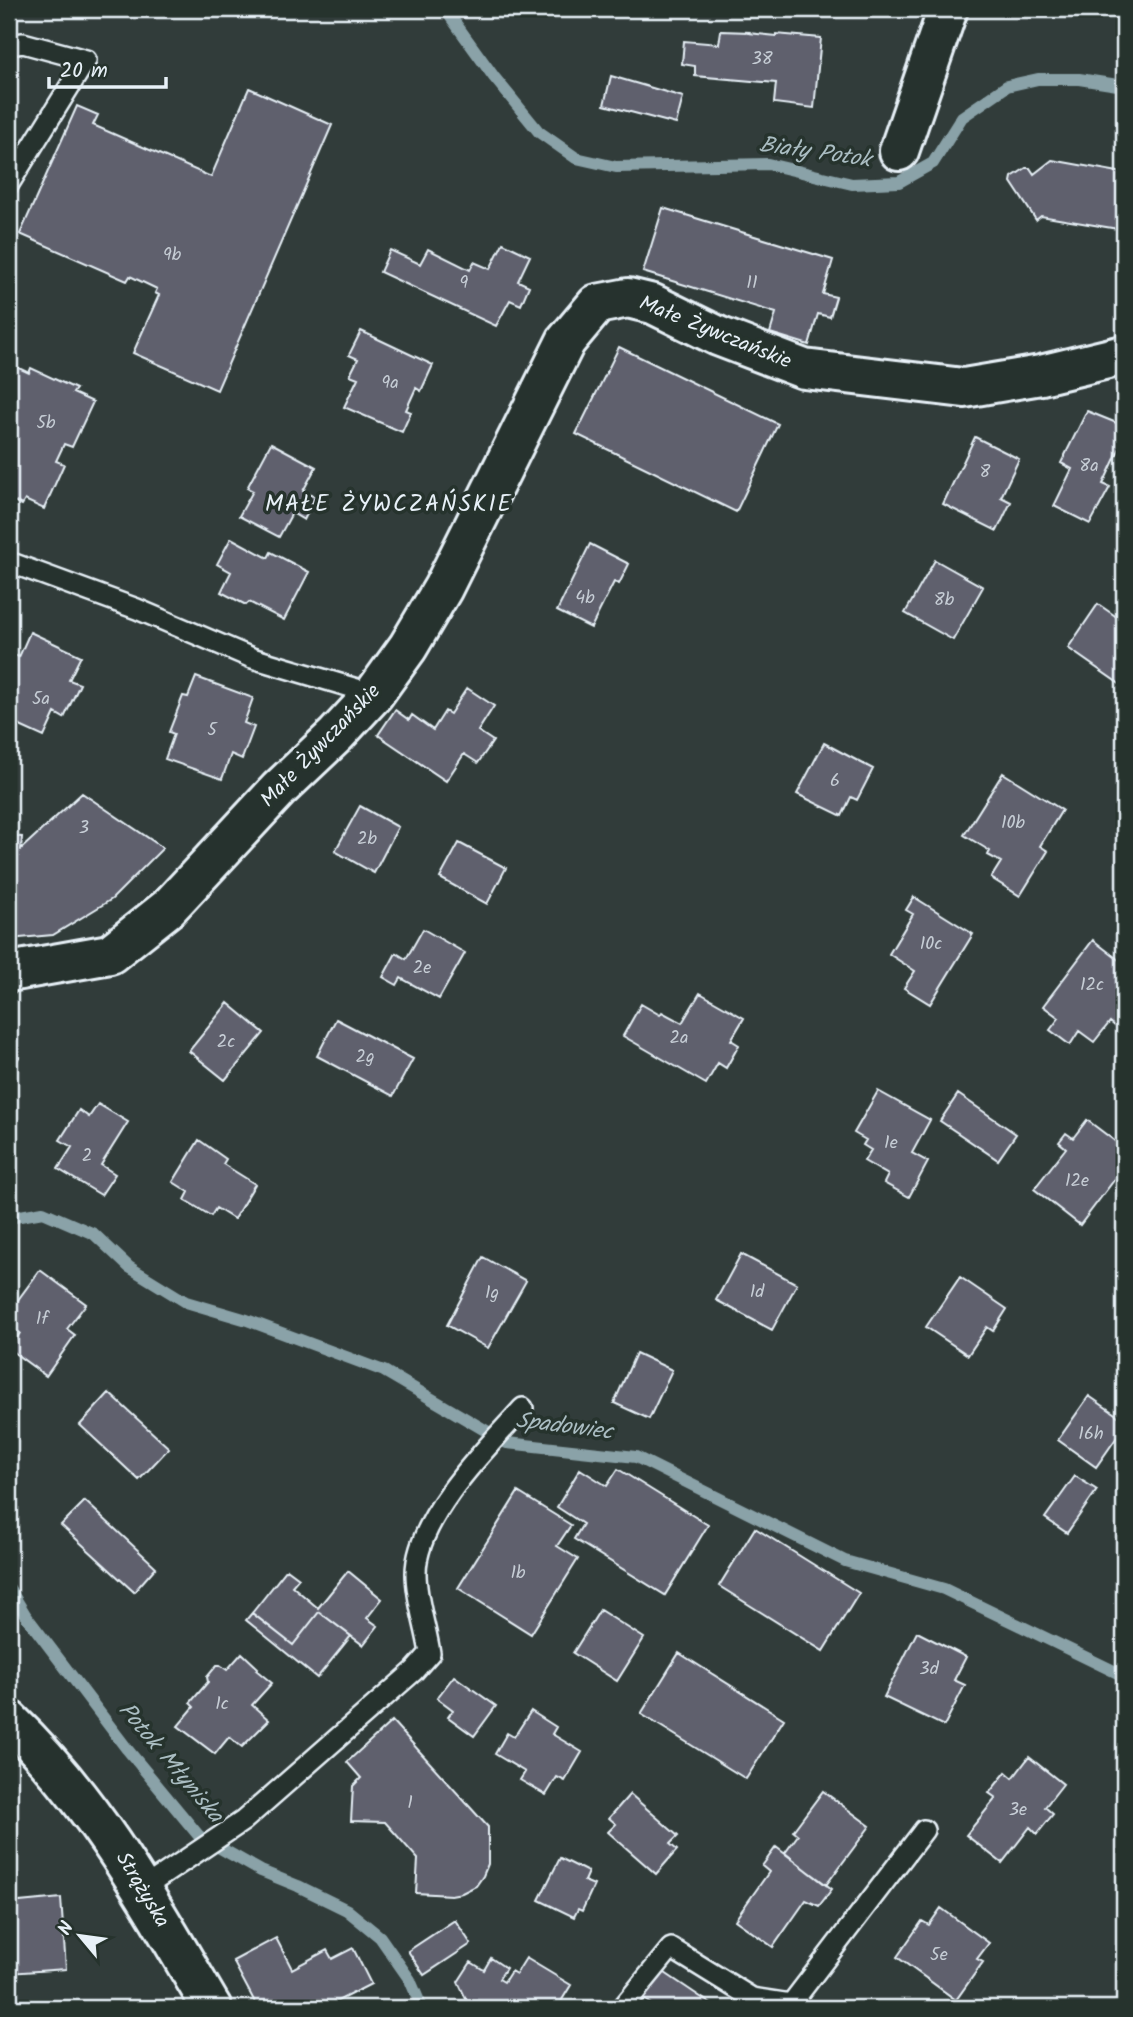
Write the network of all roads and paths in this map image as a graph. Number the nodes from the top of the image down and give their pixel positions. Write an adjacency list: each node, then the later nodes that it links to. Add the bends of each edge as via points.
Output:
1 (948, 9): 3 (street)
2 (9, 45): 4 (lane, via 23,43 86,60)
3 (899, 151)
4 (9, 184)
5 (1124, 355): 7 (street, Małe Żywczańskie, via 964,388 804,369 718,336 653,304 628,299 597,304 566,341 443,588)
6 (9, 562): 7 (lane, via 252,658)
7 (374, 694): 8 (street, Małe Żywczańskie, via 168,908 110,954)
8 (9, 972)
9 (523, 1408): 12 (lane, via 478,1456 440,1507 423,1540 416,1570 430,1653 243,1821)
10 (9, 1720): 12 (street, Strążyska, via 64,1778)
11 (924, 1829): 14 (lane, via 791,2004 751,1998 671,1948)
12 (142, 1889): 13 (street, Strążyska)
13 (212, 2008)
14 (622, 2008)

